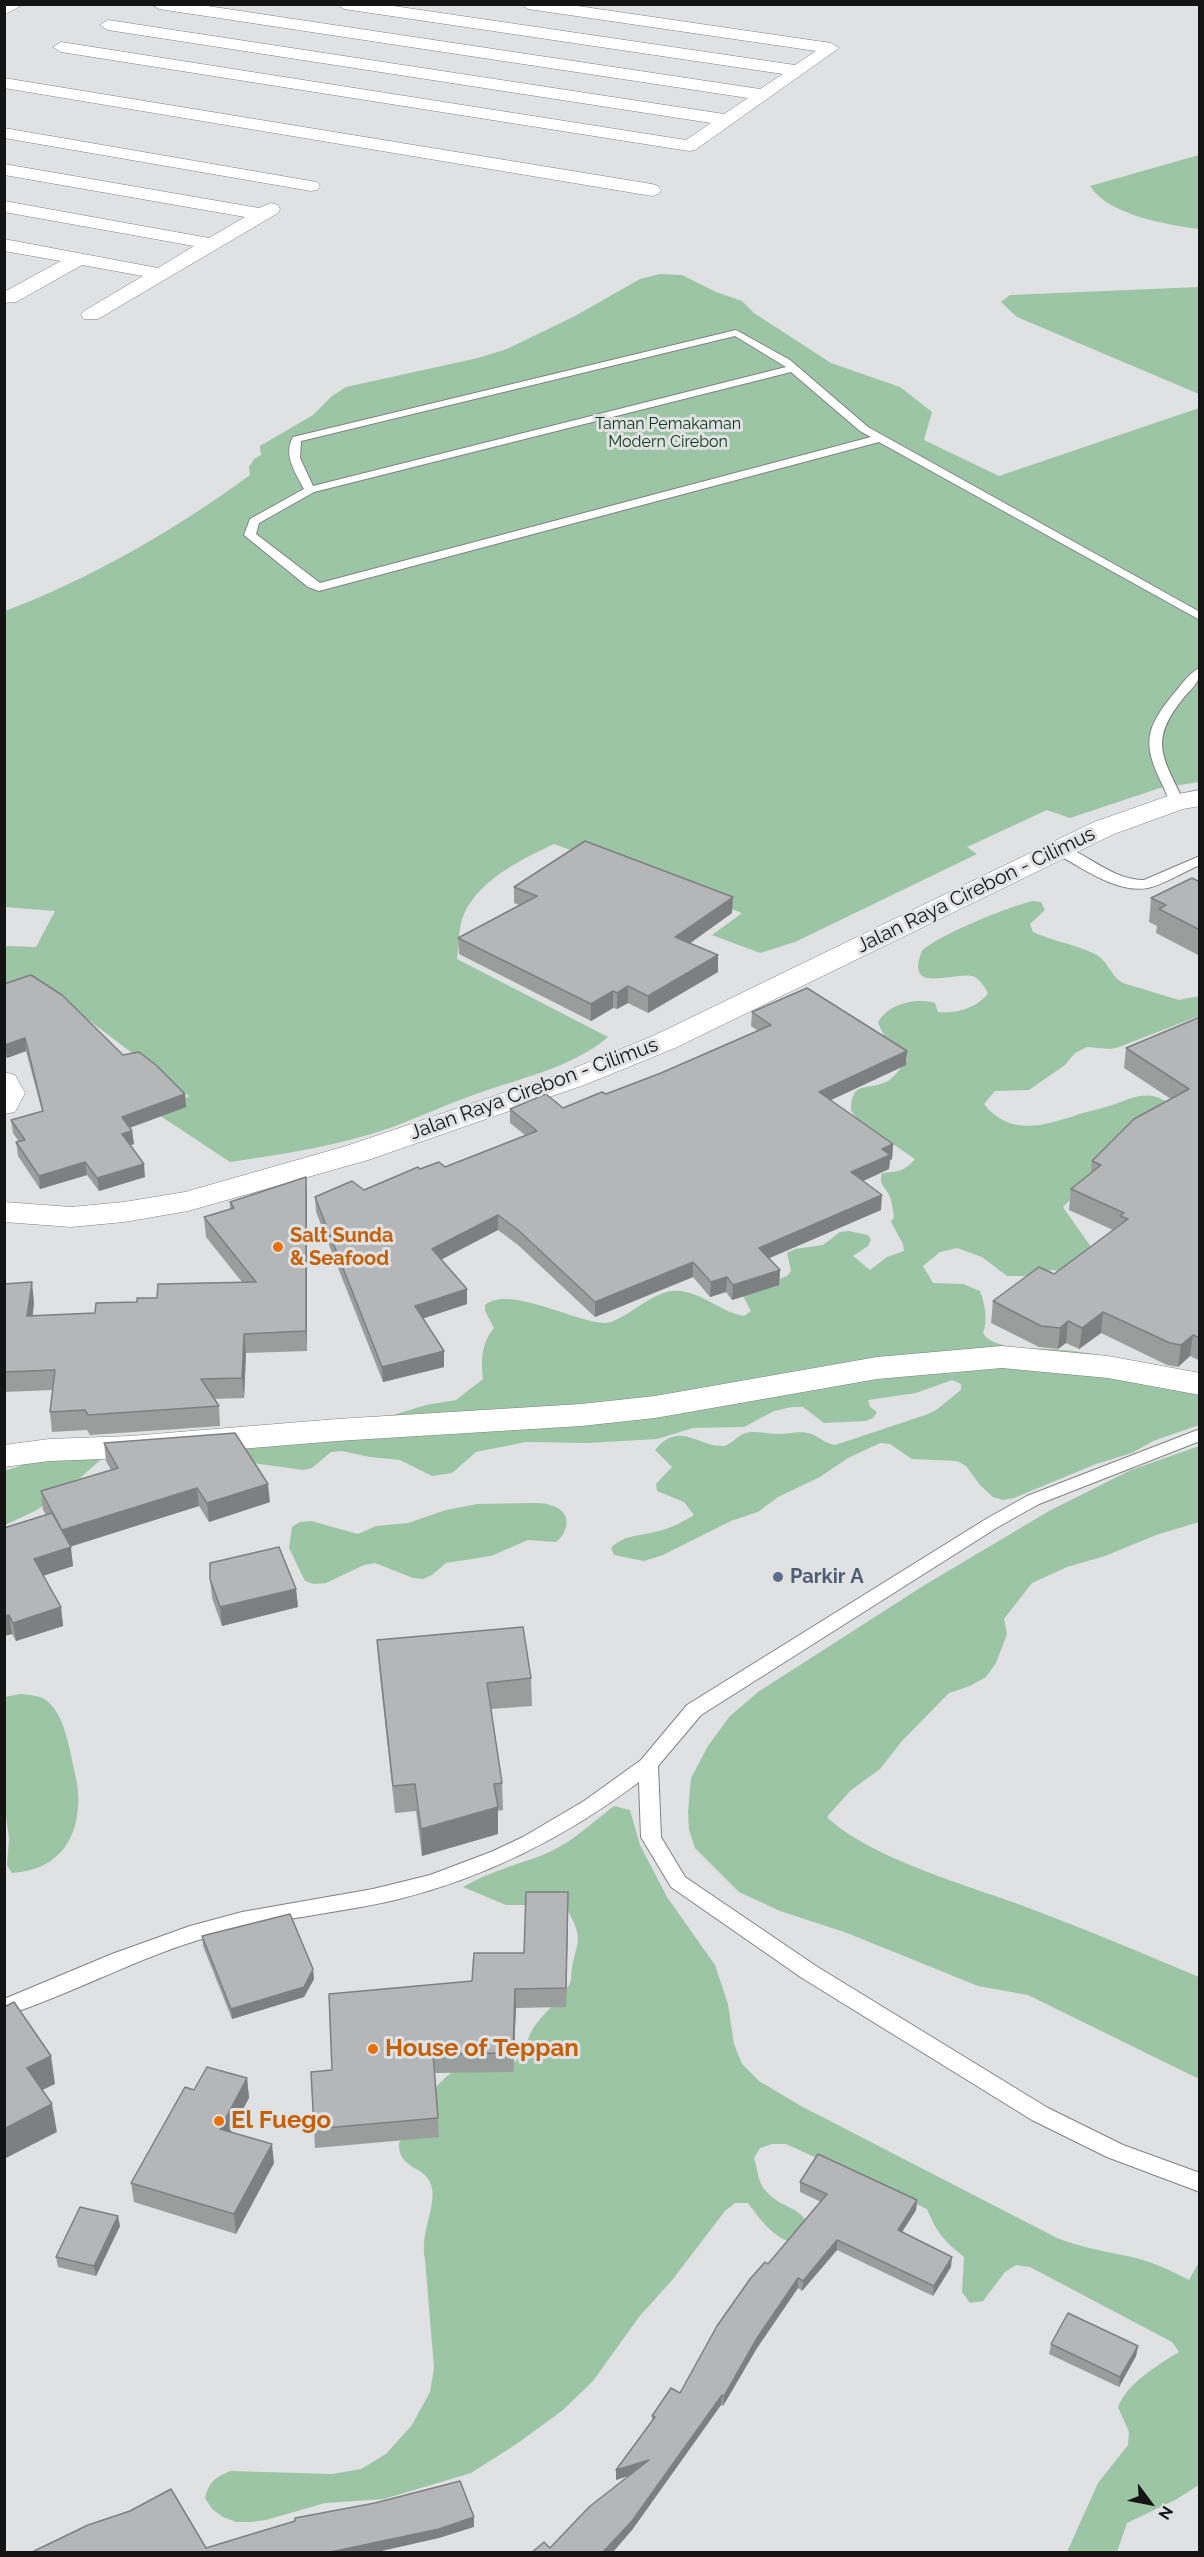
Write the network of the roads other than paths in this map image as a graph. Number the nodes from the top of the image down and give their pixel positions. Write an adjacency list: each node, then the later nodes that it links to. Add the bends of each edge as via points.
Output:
1 (16, 4): 7 (main road)
2 (159, 4): 16 (main road)
3 (344, 4): 12 (main road)
4 (528, 4): 9 (main road)
5 (603, 4): 9 (main road)
6 (506, 9): 12 (main road)
7 (4, 10)
8 (140, 10): 14 (main road)
9 (588, 13): 13 (main road)
10 (681, 13): 13 (main road)
11 (761, 18): 15 (main road)
12 (480, 24): 16 (main road); 18 (main road)
13 (663, 24): 15 (main road)
14 (108, 25): 17 (main road); 20 (main road, via 62,47)
15 (737, 34): 18 (main road, via 831,48)
16 (440, 46): 17 (main road); 21 (main road)
17 (399, 70): 20 (main road); 22 (main road)
18 (798, 71): 21 (main road)
19 (4, 83): 25 (main road)
20 (357, 94): 22 (main road, via 689,146)
21 (763, 95): 22 (main road)
22 (727, 120)
23 (4, 133): 27 (main road, via 311,186)
24 (4, 169): 27 (main road)
25 (652, 190)
26 (4, 206): 28 (main road)
27 (262, 214): 28 (main road)
28 (212, 244): 31 (main road)
29 (4, 245): 30 (main road)
30 (79, 259): 31 (main road); 32 (main road)
31 (161, 274): 33 (main road)
32 (9, 298)
33 (90, 315)
34 (794, 368): 35 (lane, via 864,429); 36 (lane); 36 (lane, via 732,334 297,440 293,453)
35 (881, 438): 36 (lane, via 319,586 249,535 254,521); 37 (lane)
36 (310, 490)
37 (1200, 617)
38 (1200, 672): 39 (lane, via 1155,732 1154,750)
39 (1188, 800): 40 (main road, Jalan Raya Cirebon - Cilimus, via 1104,828)
40 (1058, 849): 41 (lane, via 1125,883 1137,885); 44 (main road, Jalan Raya Cirebon - Cilimus, via 664,1042 563,1083 357,1153 188,1201 71,1217)
41 (1200, 860)
42 (4, 1081): 43 (main road, via 10,1091)
43 (4, 1105)
44 (4, 1212)
45 (1200, 1384): 47 (main road, via 1053,1360 981,1358 877,1368 679,1403 582,1415)
46 (1200, 1434): 48 (lane, via 1033,1500 992,1523 694,1710)
47 (4, 1456)
48 (648, 1765): 49 (lane, via 620,1787 512,1852 451,1877 191,1934); 50 (lane, via 651,1837 678,1882 809,1972 1040,2114 1115,2151)
49 (4, 2008)
50 (1200, 2183)

